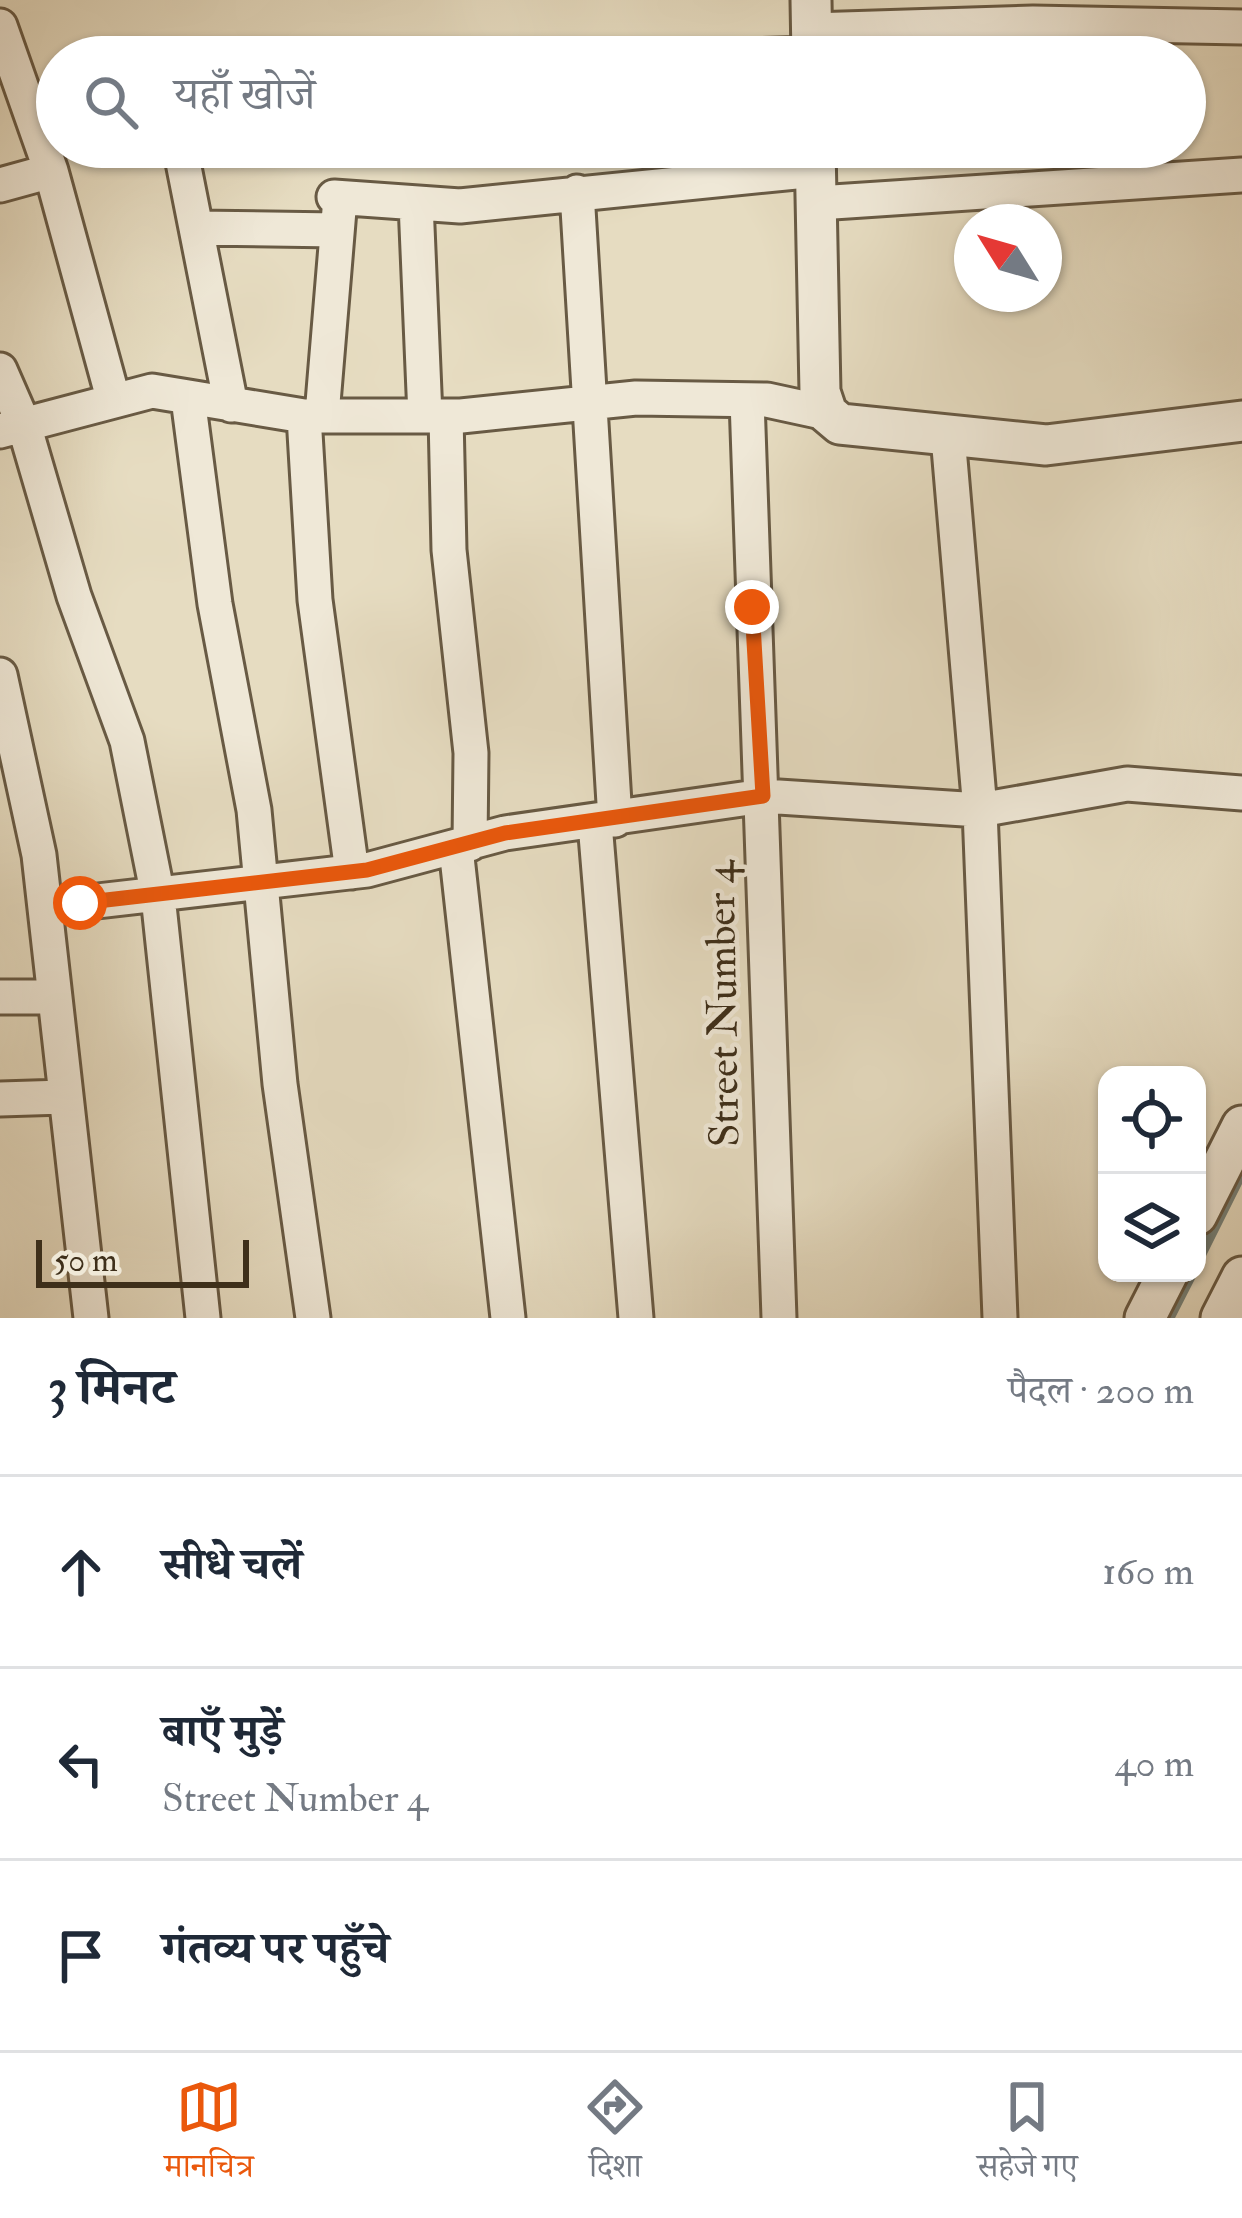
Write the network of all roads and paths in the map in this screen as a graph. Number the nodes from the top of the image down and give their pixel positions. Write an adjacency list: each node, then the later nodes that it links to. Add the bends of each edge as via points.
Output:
1 (0, 26): 4 (street)
2 (1242, 27): 3 (street, via 1033,23)
3 (812, 35)
4 (36, 128)
5 (50, 168): 7 (street)
6 (184, 168): 14 (street)
7 (51, 171): 10 (street); 16 (street)
8 (816, 174): 9 (street); 11 (street); 21 (street, via 820,392)
9 (1242, 175)
10 (0, 185)
11 (577, 192): 12 (street); 19 (street)
12 (416, 203): 13 (street); 23 (street)
13 (337, 208): 14 (street); 22 (street)
14 (196, 228): 20 (street)
15 (0, 370): 25 (street)
16 (113, 398): 17 (street, via 152,391); 25 (street)
17 (188, 398): 20 (street); 35 (street)
18 (747, 400): 19 (street); 21 (street); 29 (street, Street Number 4)
19 (589, 404): 23 (street); 32 (street)
20 (231, 405): 22 (street)
21 (827, 413): 26 (street, via 856,428)
22 (313, 416): 23 (street); 34 (street, via 315,600)
23 (436, 416): 33 (street, via 471,753)
24 (1242, 421): 26 (street, via 1046,445)
25 (12, 428): 36 (street, via 127,741)
26 (948, 436): 31 (street)
27 (0, 675): 30 (street)
28 (1242, 794): 31 (street, via 1127,784)
29 (763, 796): 31 (street); 32 (street); 51 (street, Street Number 4)
30 (14, 805): 37 (street)
31 (980, 810): 52 (street)
32 (605, 821): 33 (street); 50 (street)
33 (463, 846): 34 (street); 49 (street)
34 (352, 872): 35 (street)
35 (259, 885): 36 (street); 48 (street)
36 (158, 896): 37 (street); 47 (street)
37 (45, 907): 39 (street)
38 (0, 997): 39 (street)
39 (56, 998): 40 (street)
40 (64, 1096): 41 (street); 46 (street)
41 (0, 1099)
42 (1242, 1126): 43 (street)
43 (1206, 1197)
44 (1242, 1277): 54 (street)
45 (1163, 1282): 53 (street)
46 (92, 1318)
47 (203, 1318)
48 (313, 1318)
49 (508, 1318)
50 (636, 1318)
51 (778, 1318)
52 (1000, 1318)
53 (1145, 1318)
54 (1221, 1318)

